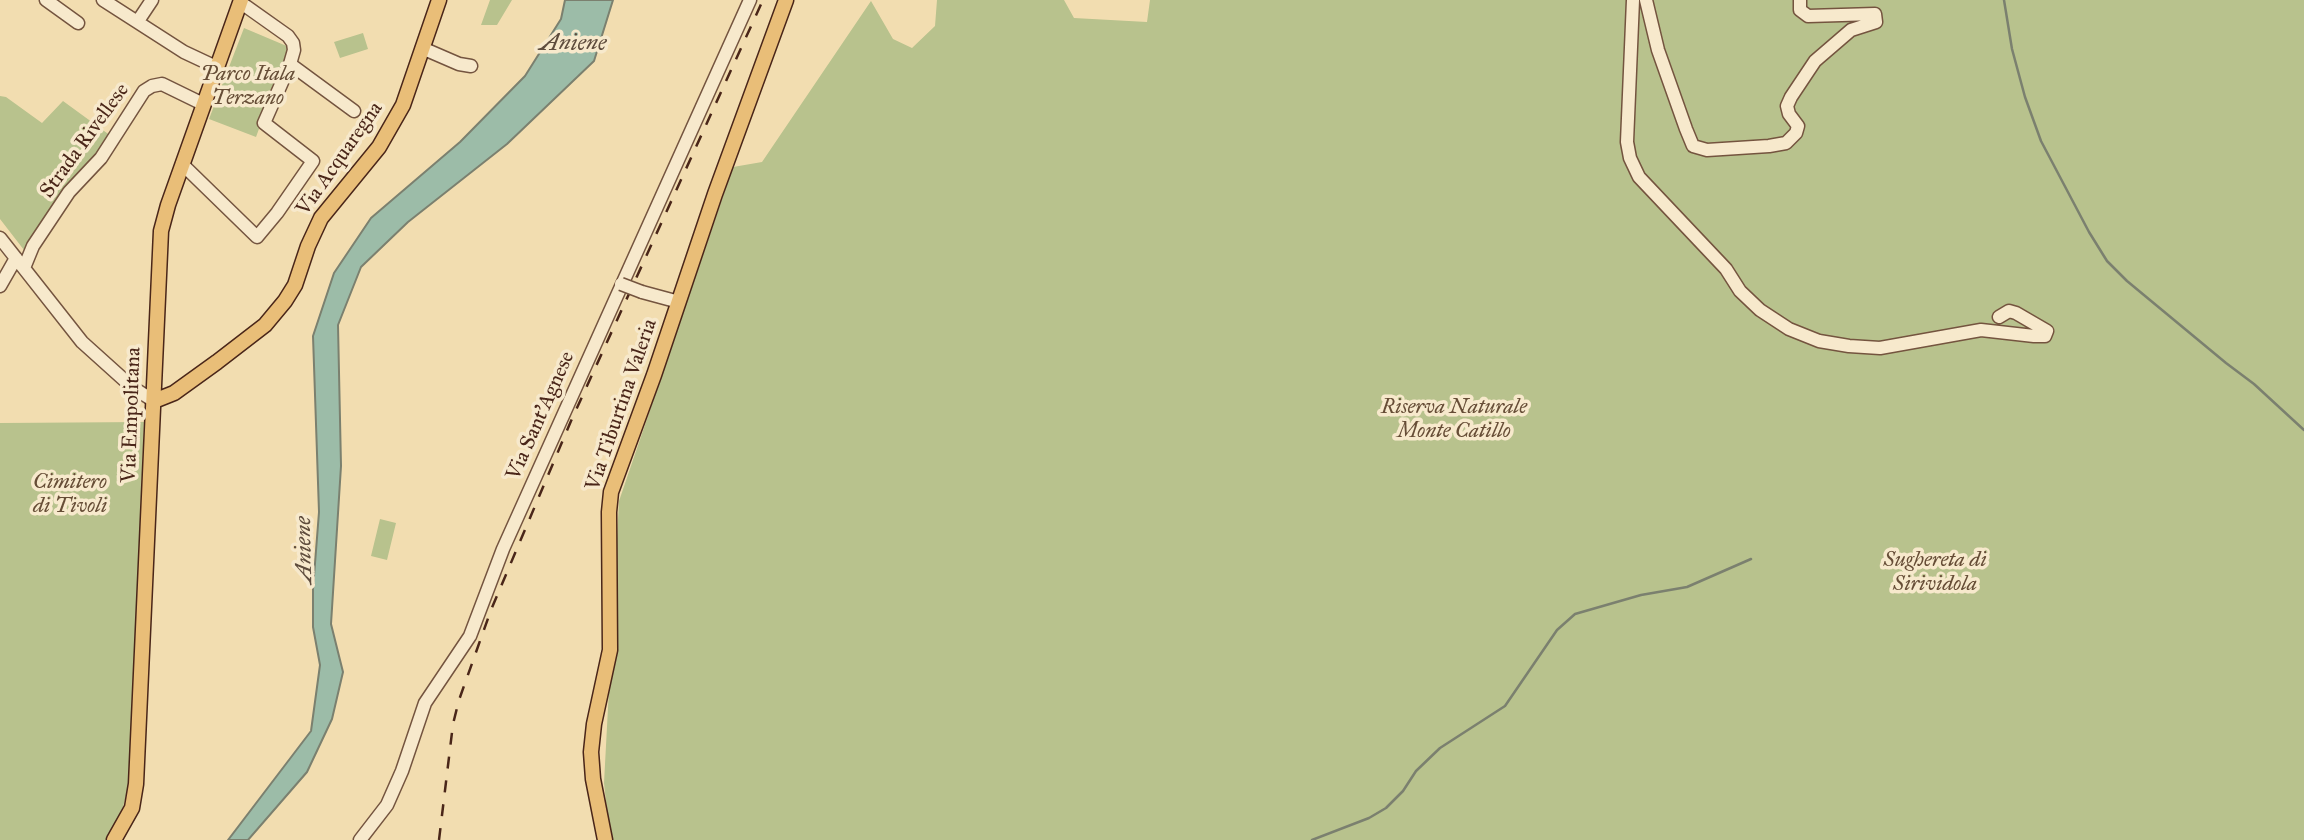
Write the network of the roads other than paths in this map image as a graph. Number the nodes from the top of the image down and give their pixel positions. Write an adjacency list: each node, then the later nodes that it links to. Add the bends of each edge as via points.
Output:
1 (46, 0): 12 (street)
2 (103, 0): 11 (street)
3 (152, 0): 11 (street)
4 (439, 0): 13 (main road, Via Acquaregna)
5 (750, 0): 23 (street, Via Sant'Agnese)
6 (786, 0): 25 (main road, Via Tiburtina Valeria)
7 (1633, 0): 26 (street, via 1630,158 1639,177 1760,310 1789,329 1849,346 1880,348 1981,330 2034,336 2045,336 2048,331 2016,313 2009,311)
8 (1646, 0): 9 (street, via 1658,50 1693,146 1707,150 1786,143 1798,126 1787,106 1815,61 1851,30 1876,22 1875,14 1808,16 1800,10)
9 (1800, 0)
10 (240, 1): 14 (street, via 290,38 294,50); 16 (main road, Via Empolitana)
11 (138, 21): 16 (street)
12 (78, 23)
13 (422, 48): 15 (street); 27 (main road, Via Acquaregna, via 401,110 379,146 321,218 293,289 279,310 189,383)
14 (290, 64): 18 (street); 19 (street, via 264,123 313,161 257,237)
15 (471, 66)
16 (216, 67): 17 (main road, Via Empolitana)
17 (203, 104): 19 (main road, Via Empolitana); 22 (street, Strada Rivellese, via 162,84 144,92 101,158 69,192)
18 (354, 111)
19 (183, 164): 27 (main road, Via Empolitana, via 164,216 160,242)
20 (0, 238): 22 (street)
21 (0, 256): 22 (street)
22 (17, 265): 24 (street, Strada Rivellese); 27 (street, via 91,352)
23 (621, 284): 25 (street, bridge); 29 (street, Via Sant'Agnese, via 503,549 470,636 426,701 387,805)
24 (0, 286)
25 (679, 302): 30 (main road, Via Tiburtina Valeria, via 610,498 612,632 591,752)
26 (1999, 317)
27 (154, 401): 28 (main road, Via Empolitana, via 136,784 132,808)
28 (114, 840)
29 (360, 840)
30 (605, 840)

